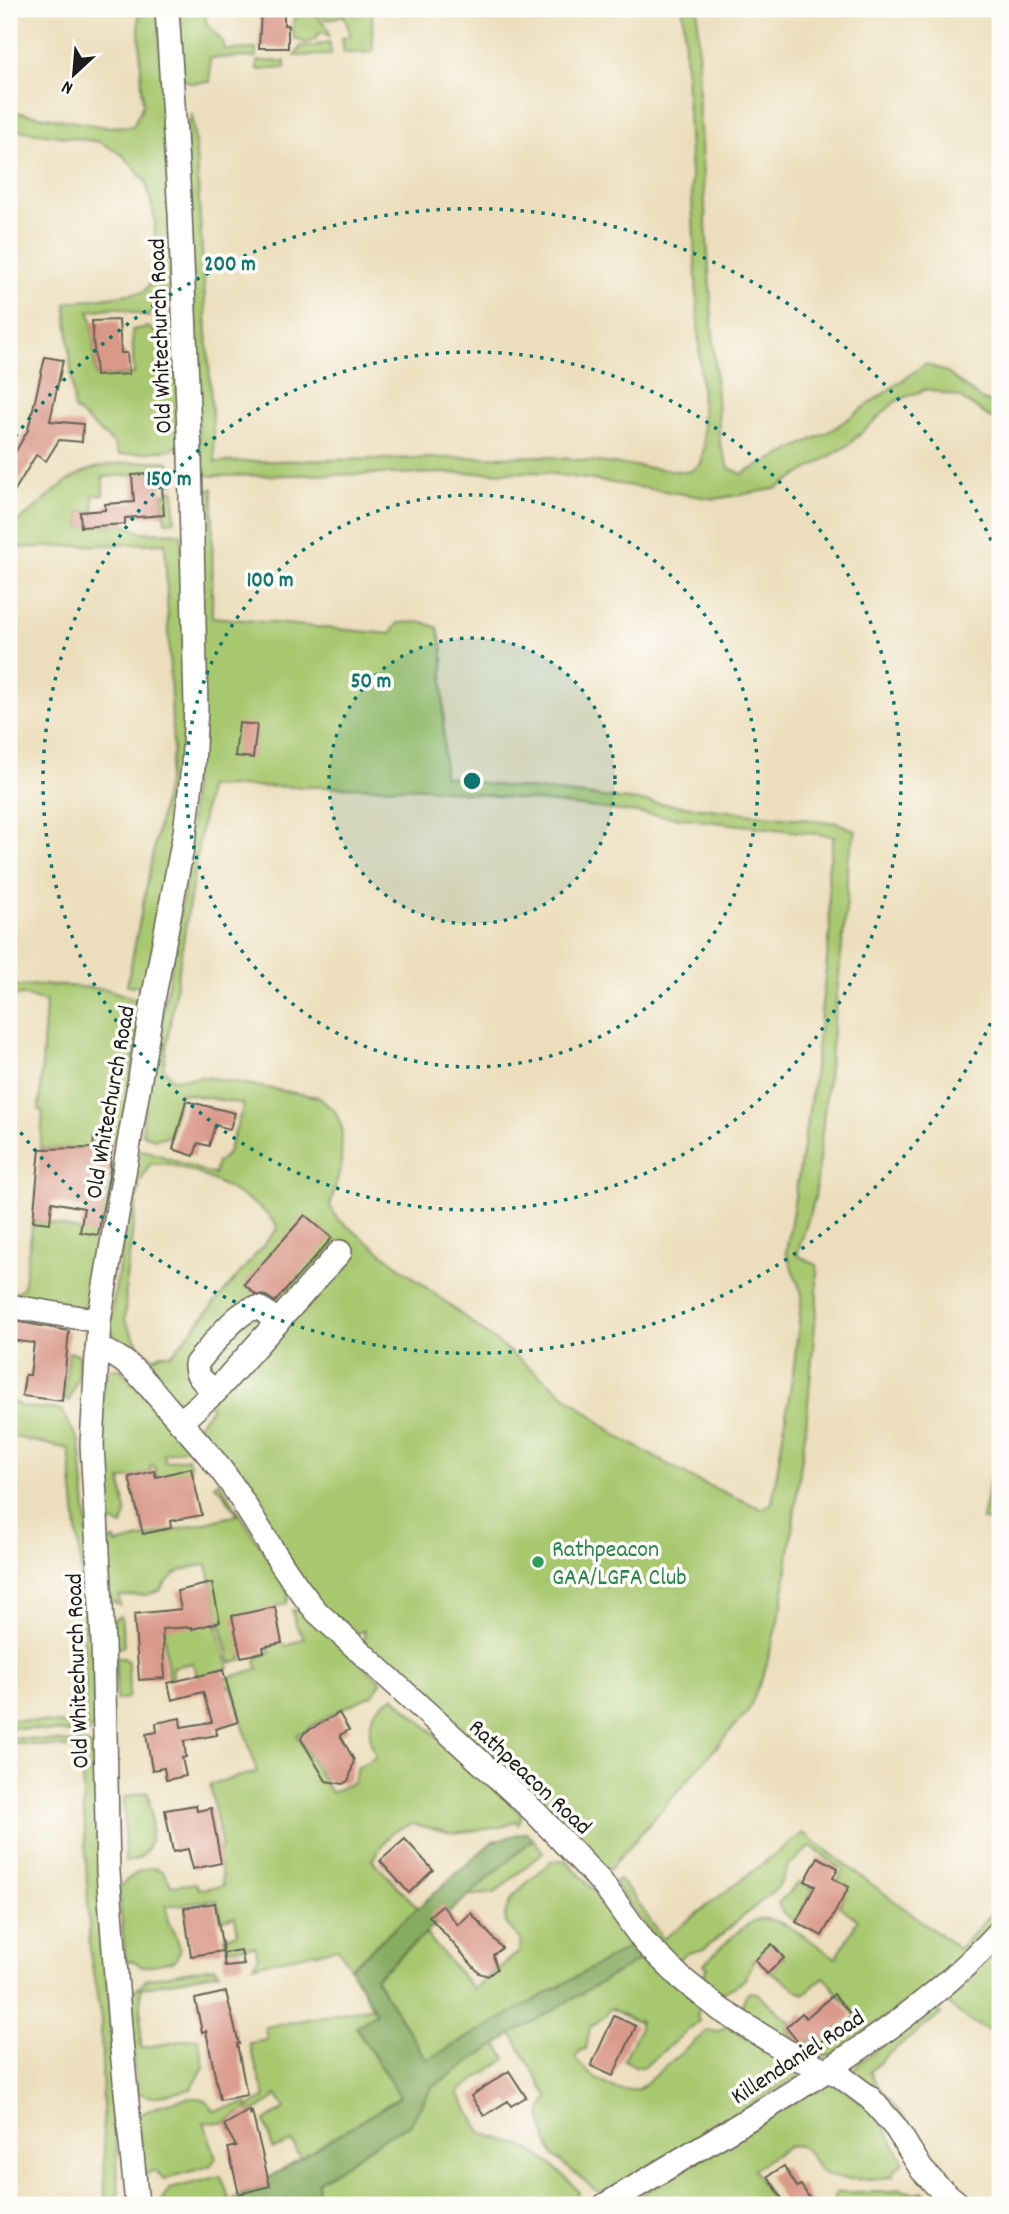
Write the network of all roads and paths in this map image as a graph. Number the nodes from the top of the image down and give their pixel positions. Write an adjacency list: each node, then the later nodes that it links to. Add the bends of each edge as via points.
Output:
1 (167, 9): 4 (street, Old Whitechurch Road, via 190,456 196,706 193,766)
2 (340, 1252): 5 (street)
3 (9, 1306): 4 (street)
4 (99, 1321): 6 (street, Old Whitechurch Road)
5 (277, 1323): 7 (street); 7 (street, via 261,1309 241,1313 196,1364 200,1378)
6 (97, 1350): 8 (street, Rathpeacon Road, via 123,1361); 11 (street, Old Whitechurch Road, via 92,1444 103,1642 108,1872)
7 (215, 1392): 8 (street)
8 (180, 1422): 10 (street, Rathpeacon Road, via 226,1477 317,1612 536,1813 602,1883 653,1951 721,2010 799,2059)
9 (1000, 1931): 10 (street, Killendaniel Road, via 944,1986)
10 (829, 2070): 12 (street, Killendaniel Road); 13 (street, Rathpeacon Road, via 885,2114 922,2170)
11 (137, 2205)
12 (605, 2205)
13 (960, 2205)

